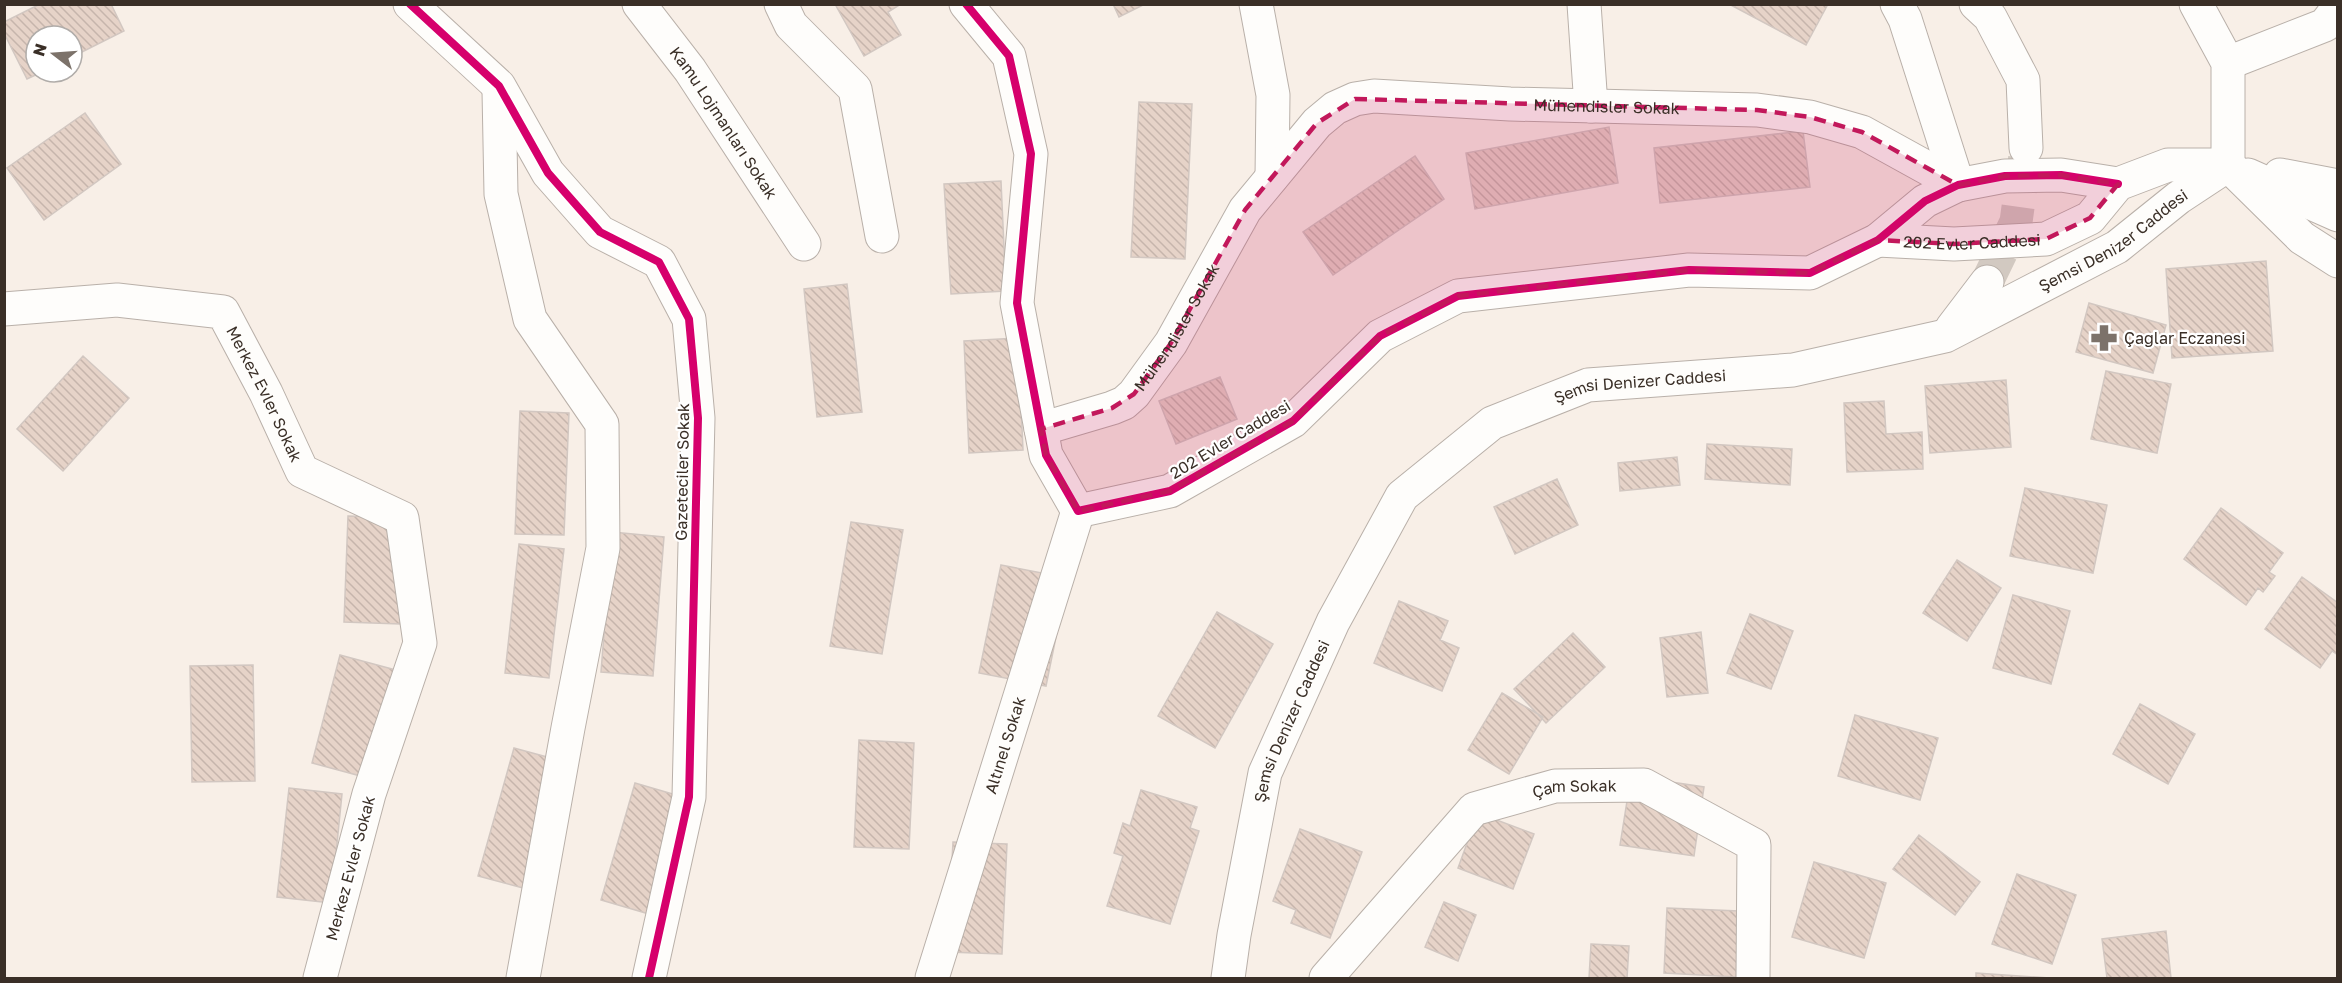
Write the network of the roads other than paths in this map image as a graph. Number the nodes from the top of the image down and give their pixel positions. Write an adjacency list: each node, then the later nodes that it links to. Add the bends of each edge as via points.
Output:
1 (411, 4): 12 (street, Gazeteciler Sokak)
2 (639, 4): 23 (street, Kamu Lojmanları Sokak, via 690,70)
3 (781, 4): 21 (street, via 791,25 855,89)
4 (966, 4): 28 (street, via 1009,56 1031,154 1017,303)
5 (1256, 4): 16 (street, via 1273,95)
6 (1584, 4): 13 (street)
7 (1898, 4): 18 (street)
8 (1976, 4): 14 (street, via 1990,18 2023,80)
9 (2196, 4): 11 (street)
10 (2337, 8): 11 (street, via 2325,25)
11 (2228, 63): 15 (street)
12 (499, 86): 31 (street, via 501,194 530,319 602,424 603,548); 32 (street, Gazeteciler Sokak, via 548,173 600,232 659,262 689,319 698,418 689,797)
13 (1591, 106): 16 (street, Mühendisler Sokak, via 1374,96 1355,99 1335,108 1317,123); 18 (street, Mühendisler Sokak, via 1757,110 1810,117 1862,132)
14 (2026, 148)
15 (2228, 165): 17 (street, 202 Evler Caddesi, via 2168,165); 19 (street); 20 (street); 24 (street, via 2302,238); 27 (street, Şemsi Denizer Caddesi, via 2178,198 2117,247)
16 (1272, 177): 28 (street, Mühendisler Sokak, via 1245,210 1171,343 1134,394 1112,408)
17 (2118, 184): 18 (street, 202 Evler Caddesi, via 2061,175 2005,176); 22 (street, 202 Evler Caddesi, via 2090,218 2046,239 1954,244)
18 (1958, 185): 22 (street, 202 Evler Caddesi, via 1925,201)
19 (2337, 186)
20 (2337, 215)
21 (882, 236)
22 (1878, 240): 29 (street, 202 Evler Caddesi, via 1810,273 1689,270 1458,296 1380,336 1293,421 1170,491)
23 (804, 244)
24 (2337, 261)
25 (1987, 282): 27 (street)
26 (4, 309): 30 (street, Merkez Evler Sokak, via 117,300 223,312 302,471 402,518 420,643 369,794)
27 (1945, 336): 34 (street, Şemsi Denizer Caddesi, via 1793,370 1588,386 1492,423 1402,496 1333,622 1265,773)
28 (1041, 429): 29 (street, via 1046,455)
29 (1078, 511): 33 (street, Altınel Sokak)
30 (320, 978)
31 (523, 978)
32 (649, 978)
33 (932, 978)
34 (1228, 978)
35 (1326, 978): 36 (street, Çam Sokak, via 1474,809 1555,786 1644,785 1754,845)
36 (1753, 978)

